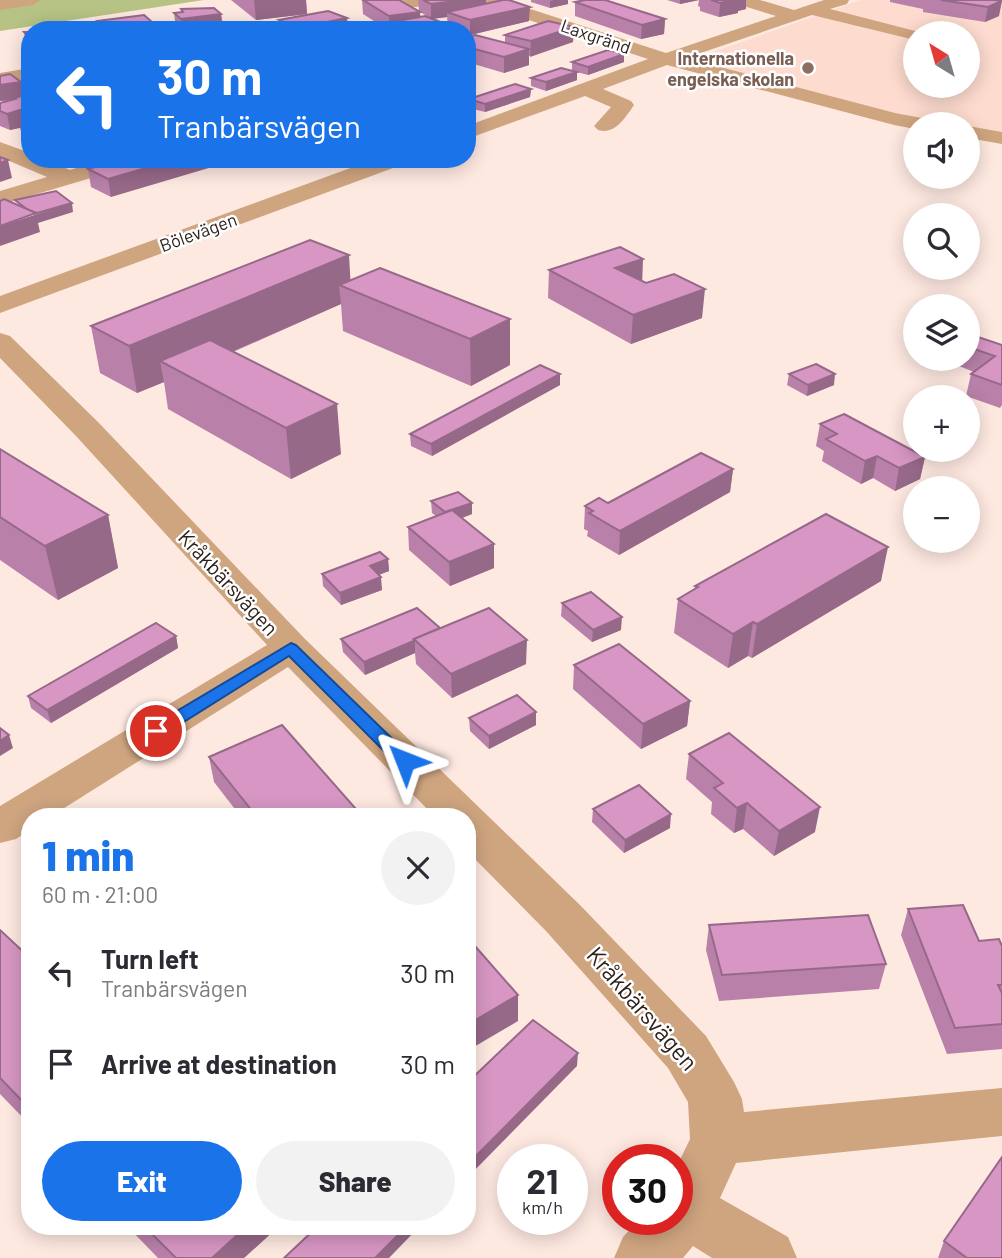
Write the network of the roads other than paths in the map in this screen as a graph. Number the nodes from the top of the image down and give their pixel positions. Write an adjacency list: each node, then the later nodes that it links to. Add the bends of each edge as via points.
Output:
1 (33, 0): 6 (street)
2 (437, 0): 7 (street)
3 (486, 0): 10 (street, Laxgränd)
4 (743, 0): 8 (street)
5 (841, 0): 8 (street)
6 (0, 5)
7 (399, 5)
8 (802, 13): 9 (street); 10 (street)
9 (903, 33)
10 (666, 60): 13 (street); 14 (street, Laxgränd)
11 (21, 76): 12 (street)
12 (0, 79)
13 (585, 89): 15 (street, via 624,106); 16 (street)
14 (903, 120)
15 (605, 126)
16 (476, 129)
17 (980, 134): 18 (street)
18 (1002, 138)
19 (0, 149): 20 (street)
20 (21, 158)
21 (45, 168): 24 (street)
22 (98, 168): 24 (street)
23 (372, 168): 26 (street, Bölevägen)
24 (67, 177): 25 (street)
25 (0, 198)
26 (0, 305)
27 (0, 342): 28 (street, Kråkbärsvägen)
28 (291, 648): 29 (street); 30 (street, Kråkbärsvägen)
29 (31, 808)
30 (453, 808)
31 (21, 814): 32 (street)
32 (0, 827)
33 (476, 832): 35 (street, Kråkbärsvägen, via 564,918 687,1052 715,1099)
34 (1002, 1112): 35 (street)
35 (718, 1140): 36 (street, Kråkbärsvägen)
36 (693, 1195)
37 (693, 1214): 40 (street)
38 (664, 1235): 39 (street, Kråkbärsvägen)
39 (644, 1258)
40 (767, 1258)

